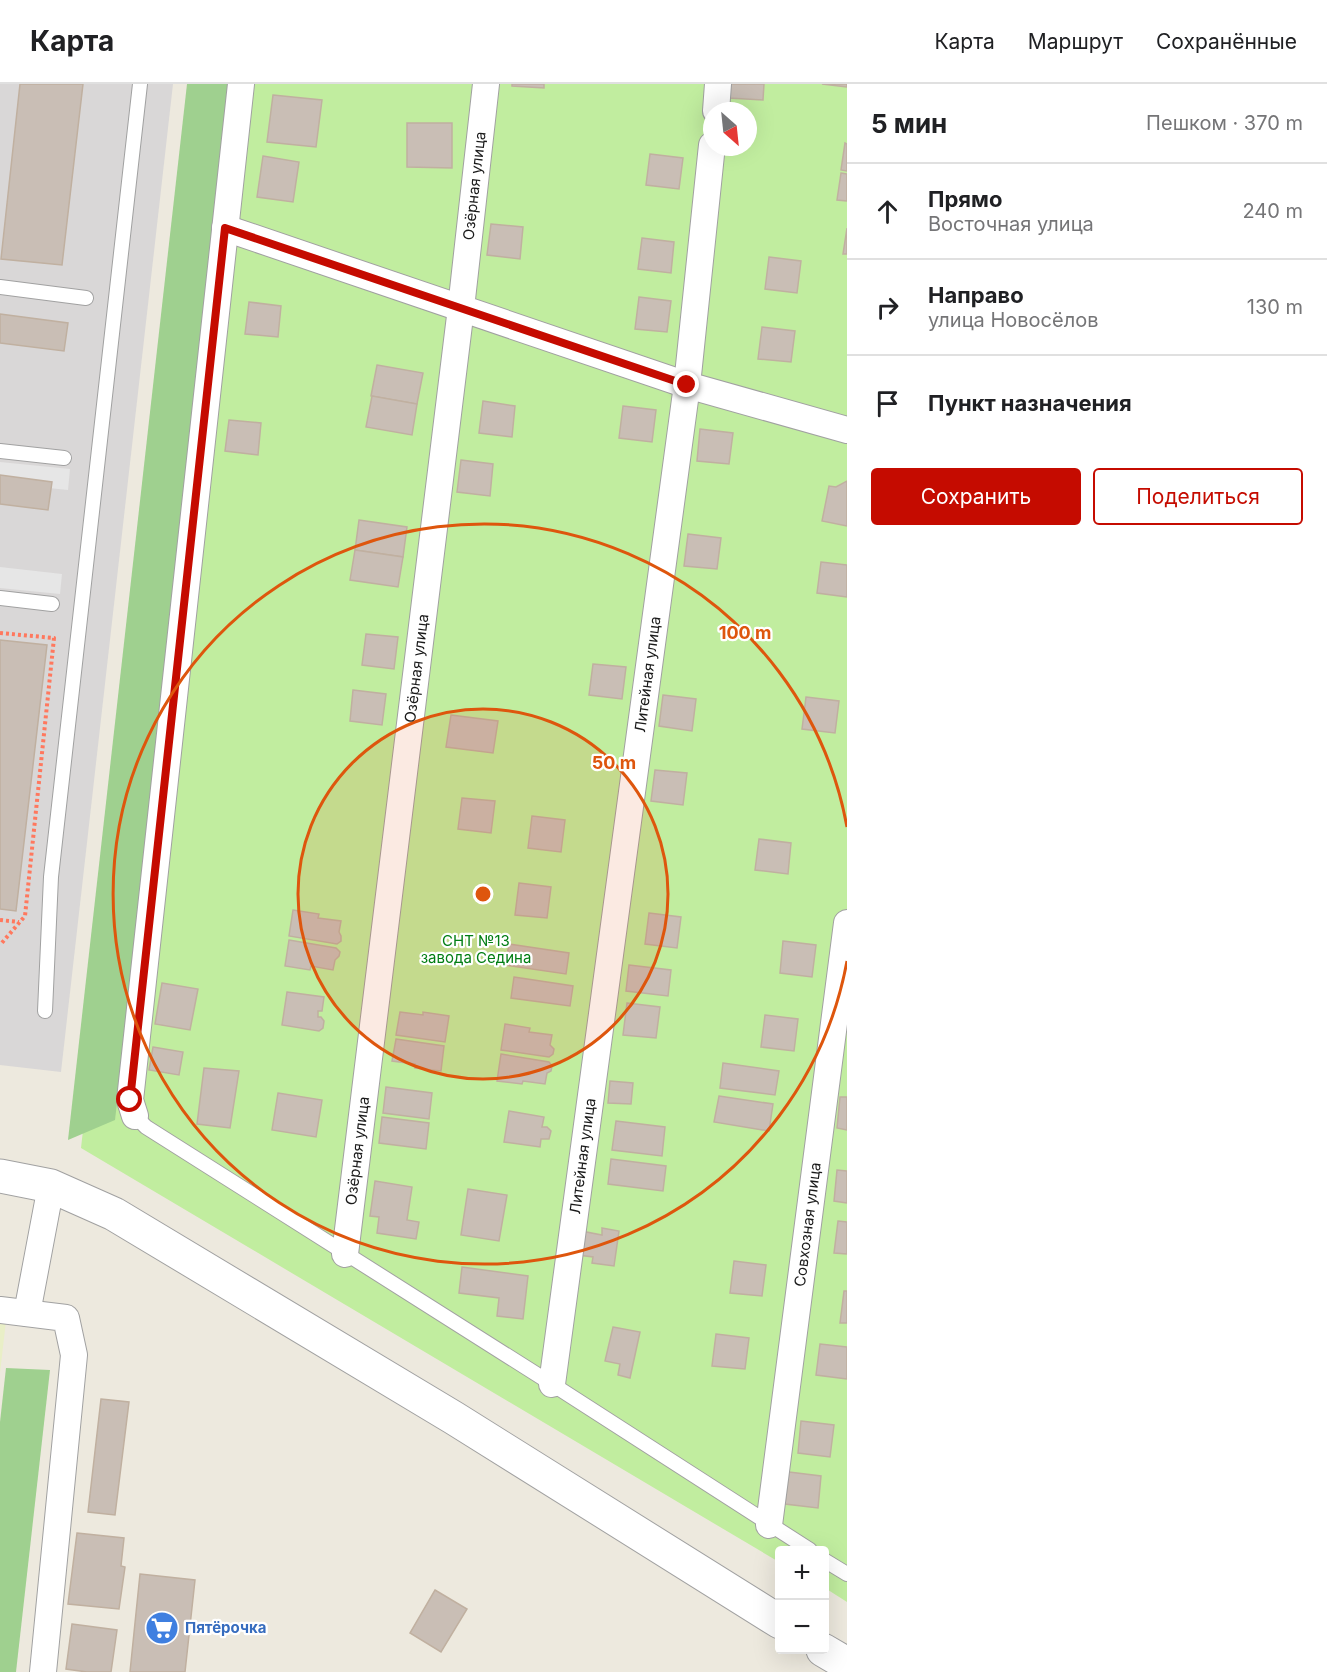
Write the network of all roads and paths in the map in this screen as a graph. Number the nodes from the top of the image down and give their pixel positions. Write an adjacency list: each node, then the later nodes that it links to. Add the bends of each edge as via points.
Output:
1 (140, 84): 22 (lane, via 51,877)
2 (241, 84): 7 (street)
3 (486, 84): 10 (street, Озёрная улица)
4 (718, 84): 5 (street)
5 (717, 102)
6 (711, 156): 11 (street, Литейная улица)
7 (225, 228): 10 (street); 23 (street, via 130,1100)
8 (0, 287): 9 (lane)
9 (86, 298)
10 (461, 308): 11 (street); 26 (street, Озёрная улица)
11 (687, 385): 12 (street); 29 (street, Литейная улица)
12 (847, 430)
13 (0, 451): 14 (lane)
14 (64, 458)
15 (0, 598): 16 (lane)
16 (52, 604)
17 (0, 633): 19 (path, via 54,638 25,916)
18 (0, 920): 19 (path)
19 (19, 922): 21 (path)
20 (847, 923): 30 (street, Совхозная улица)
21 (0, 945)
22 (45, 1011)
23 (135, 1116): 26 (lane, via 146,1127)
24 (0, 1176): 25 (street)
25 (51, 1186): 28 (street); 34 (street, via 125,1220 454,1418)
26 (345, 1254): 29 (lane)
27 (0, 1310): 28 (street)
28 (27, 1313): 37 (street, via 66,1318 74,1355)
29 (552, 1384): 30 (lane)
30 (769, 1525): 31 (lane)
31 (802, 1546)
32 (829, 1563): 33 (lane)
33 (847, 1574)
34 (775, 1619)
35 (829, 1654): 36 (street)
36 (847, 1664)
37 (44, 1672)

